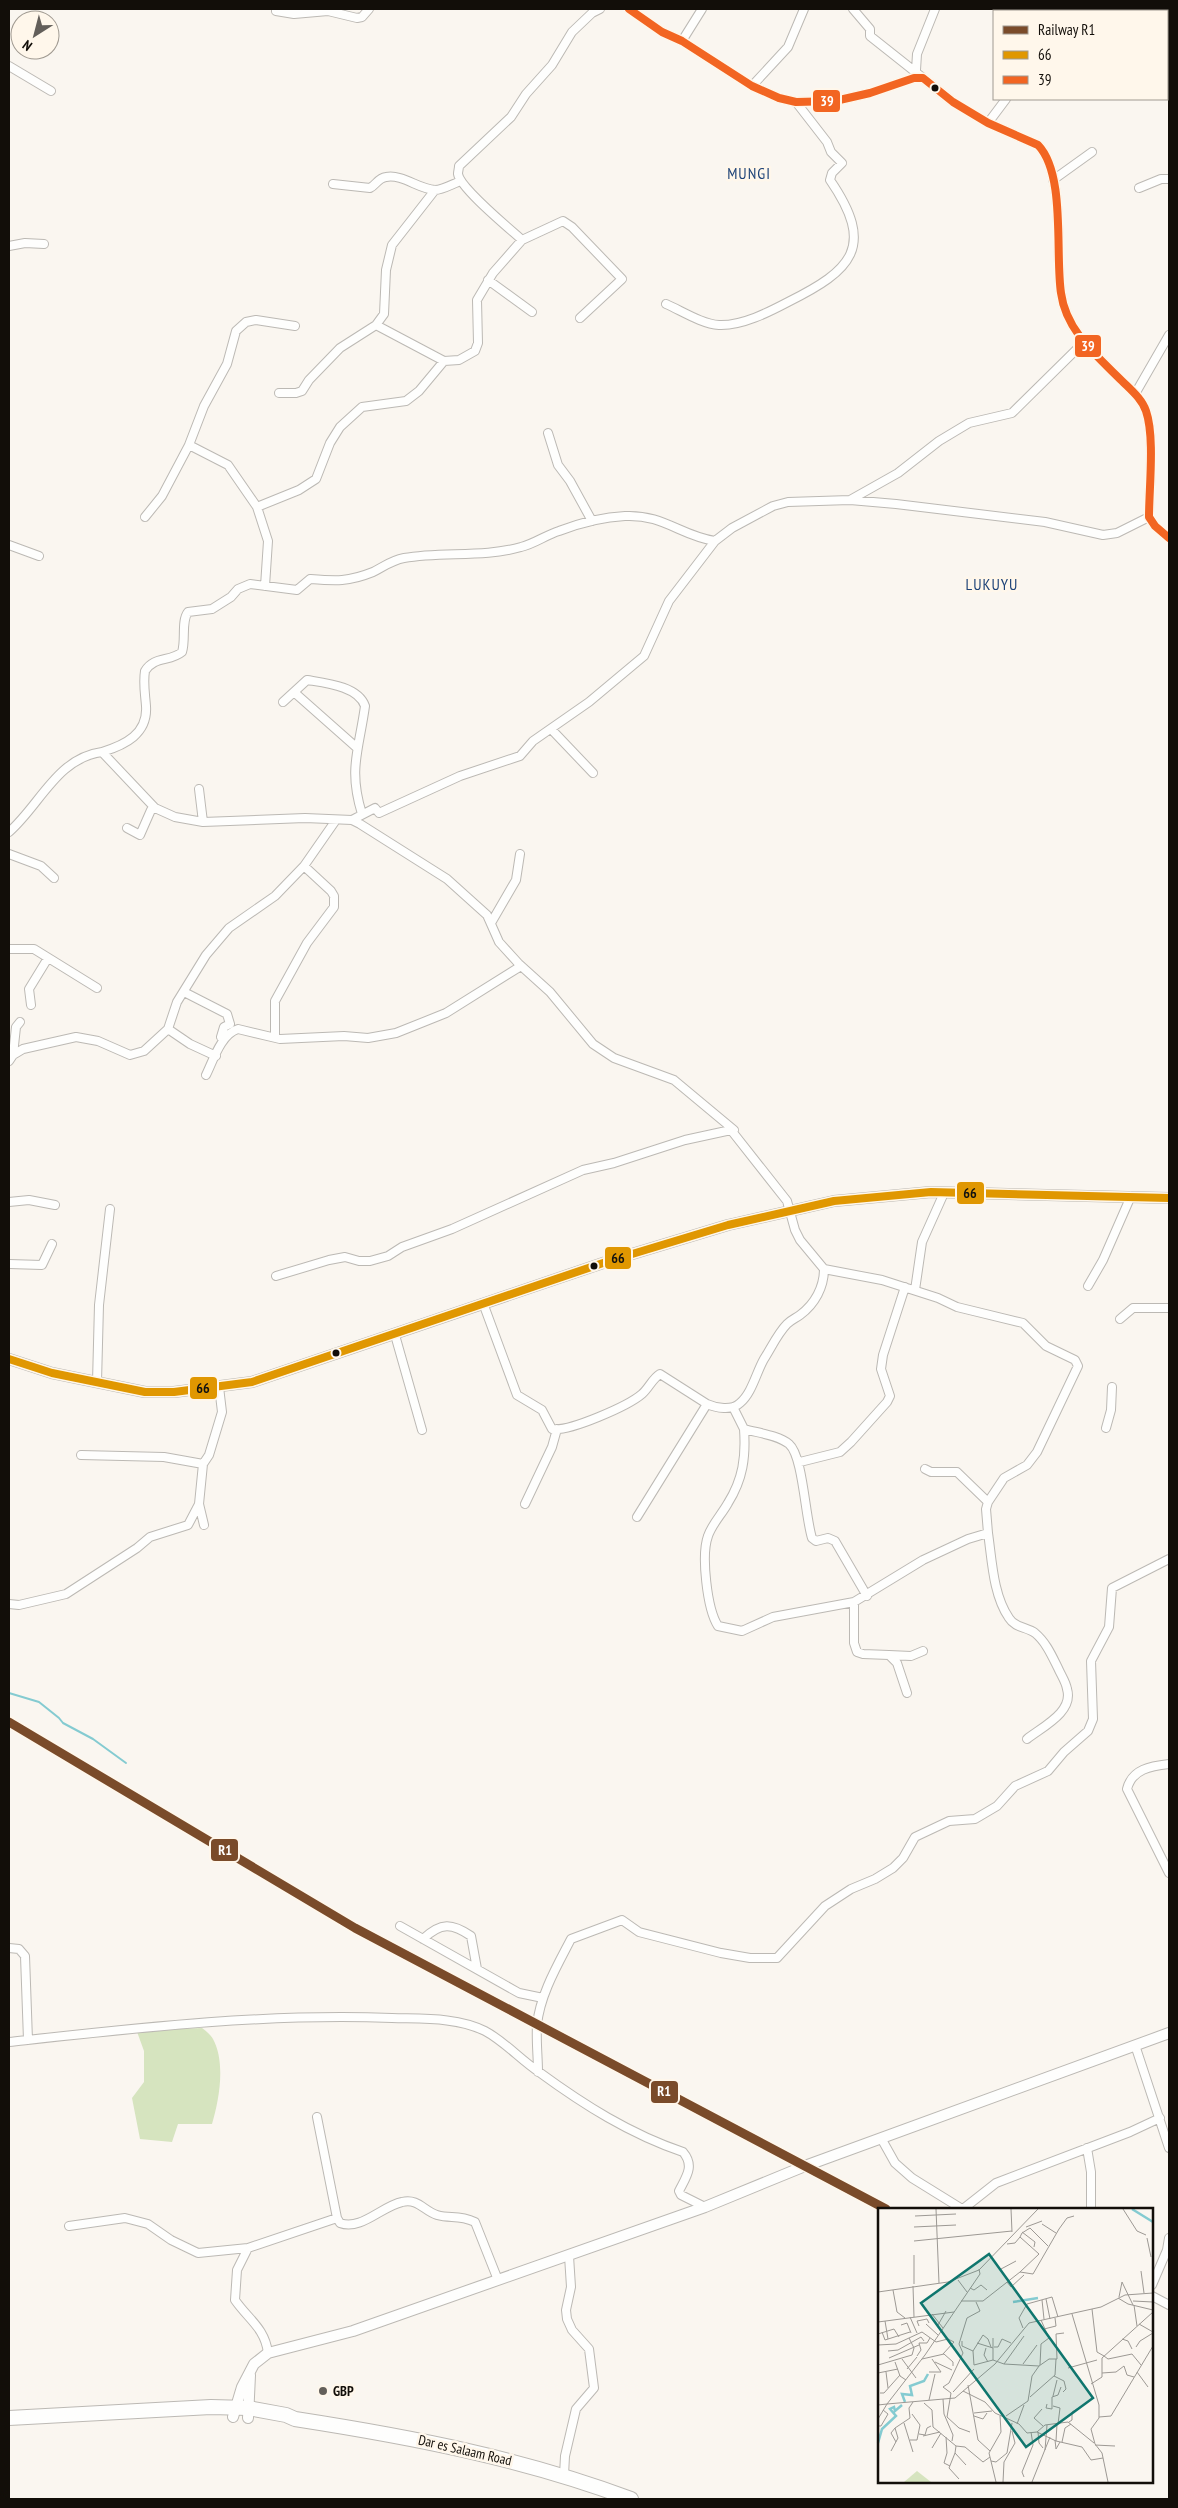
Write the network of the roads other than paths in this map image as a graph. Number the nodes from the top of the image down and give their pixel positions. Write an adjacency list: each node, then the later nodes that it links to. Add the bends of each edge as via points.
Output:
1 (369, 9): 8 (street, via 357,18 328,11 294,14)
2 (600, 9): 21 (street, via 572,32 549,70 526,94 511,117 463,160 458,174)
3 (702, 9): 9 (street)
4 (804, 9): 13 (street, via 788,47)
5 (853, 9): 11 (street, via 870,29 870,36)
6 (935, 9): 11 (street, via 918,54)
7 (633, 10): 9 (street, via 662,32)
8 (276, 11)
9 (682, 41): 13 (street)
10 (9, 66): 14 (street)
11 (916, 70): 12 (street)
12 (923, 78): 16 (street, via 835,101); 17 (street, via 953,102)
13 (752, 86): 16 (street)
14 (51, 91)
15 (1005, 100): 17 (street)
16 (796, 102): 29 (street, via 842,163 830,180 848,207 854,224 851,252 844,265 820,286 771,311 737,322 720,325)
17 (988, 123): 20 (street, via 1038,145)
18 (1092, 152): 20 (street)
19 (1169, 179): 23 (street)
20 (1053, 180): 35 (street, via 1061,293 1069,321)
21 (461, 181): 24 (street); 25 (street)
22 (333, 184): 24 (street, via 370,188 386,177 401,178)
23 (1139, 188)
24 (435, 190): 32 (street, via 392,244 386,270 384,314)
25 (522, 240): 28 (street); 31 (street, via 563,221 621,276 620,283)
26 (44, 244): 27 (street)
27 (9, 246)
28 (488, 280): 30 (street); 36 (street, via 477,300 478,343 475,351 459,360)
29 (666, 304)
30 (532, 312)
31 (580, 318)
32 (376, 325): 36 (street); 37 (street, via 340,348 302,391)
33 (295, 326): 40 (street, via 256,320 246,322 236,331 227,364 204,406)
34 (1169, 335): 38 (street)
35 (1084, 342): 38 (street); 41 (street, via 1012,413 969,423 939,441 898,473)
36 (444, 361): 42 (street, via 413,397 406,401 362,407 340,427 316,479 299,490)
37 (279, 393)
38 (1135, 394): 44 (street, via 1146,410 1150,433)
39 (548, 433): 45 (street, via 558,465)
40 (189, 445): 42 (street, via 228,465); 43 (street, via 162,496)
41 (850, 500): 44 (street, via 1045,522 1103,535 1117,533); 47 (street, via 788,502 773,506)
42 (257, 507): 50 (street, via 268,541)
43 (145, 517)
44 (1149, 517): 46 (street)
45 (592, 520): 47 (street, via 649,516 698,538); 50 (street, via 504,551 406,558 343,582 310,578 297,590)
46 (1169, 538)
47 (715, 541): 53 (street, via 669,601 644,656)
48 (9, 546): 49 (street)
49 (39, 556)
50 (265, 586): 55 (street, via 243,586 212,609 188,612 182,652 154,661 144,671 146,714 136,736)
51 (295, 693): 52 (street); 54 (street); 54 (street, via 307,680 354,693 365,706)
52 (283, 702)
53 (552, 730): 56 (street); 59 (street, via 533,741 520,756 460,776 379,814 375,808)
54 (356, 747): 59 (street, via 355,785)
55 (102, 752): 58 (street); 64 (street, via 76,761 59,774)
56 (593, 772)
57 (199, 789): 62 (street)
58 (155, 808): 62 (street, via 175,817); 63 (street, via 151,810 140,835)
59 (362, 814): 61 (street)
60 (336, 820): 61 (street); 62 (street, via 277,818); 67 (street)
61 (352, 820): 69 (street, via 447,879 488,915)
62 (203, 822)
63 (127, 828)
64 (9, 832)
65 (9, 854): 68 (street, via 41,866)
66 (520, 854): 69 (street, via 516,880)
67 (304, 866): 74 (street, via 275,896 229,928 206,955); 79 (street, via 331,891 334,906 307,943 275,1001)
68 (54, 878)
69 (491, 923): 72 (street, via 499,942)
70 (9, 950): 71 (street, via 34,949)
71 (48, 958): 73 (street); 75 (street, via 29,989)
72 (521, 966): 79 (street, via 446,1013 396,1033 368,1038); 83 (street, via 550,992 578,1028 602,1051 674,1080 734,1130)
73 (97, 988)
74 (184, 992): 77 (street); 78 (street, via 226,1014 230,1024 224,1028)
75 (31, 1005)
76 (20, 1022): 81 (street, via 16,1027)
77 (168, 1029): 80 (street); 81 (street, via 144,1051 130,1055 98,1041 76,1037 23,1049)
78 (221, 1037)
79 (275, 1037): 80 (street, via 233,1030)
80 (216, 1056): 82 (street)
81 (11, 1058)
82 (206, 1075)
83 (731, 1130): 90 (street, via 777,1187); 94 (street, via 583,1170 452,1229 402,1247 388,1256 370,1261 345,1257)
84 (944, 1192): 85 (street); 90 (street, via 860,1198); 97 (street, via 922,1242)
85 (1131, 1196): 86 (street); 95 (street)
86 (1169, 1198)
87 (9, 1202): 88 (street, via 29,1200)
88 (55, 1205)
89 (110, 1209): 103 (street, via 99,1305)
90 (790, 1210): 93 (street, via 800,1240); 98 (street, via 655,1247)
91 (52, 1244): 92 (street, via 42,1266)
92 (9, 1264)
93 (824, 1269): 96 (street); 107 (street, via 822,1288 812,1303 788,1323 760,1366 747,1395)
94 (276, 1276)
95 (1088, 1286)
96 (905, 1287): 97 (street); 113 (street, via 883,1355 881,1369 890,1396 887,1402 840,1452)
97 (914, 1290): 116 (street, via 957,1306 1023,1323 1046,1346 1075,1360 1078,1366 1037,1452 1027,1465 1004,1478)
98 (483, 1303): 101 (street); 110 (street, via 517,1395 538,1406 549,1427)
99 (1169, 1308): 100 (street, via 1133,1308)
100 (1120, 1319)
101 (395, 1335): 104 (street, via 252,1382); 109 (street)
102 (9, 1359): 103 (street, via 52,1373)
103 (97, 1382): 104 (street, via 145,1392)
104 (219, 1387): 114 (street, via 222,1412)
105 (1112, 1387): 108 (street, via 1112,1410)
106 (707, 1404): 107 (street); 110 (street, via 660,1374 642,1394 620,1407 584,1423); 119 (street)
107 (733, 1407): 111 (street)
108 (1106, 1428)
109 (422, 1430)
110 (557, 1430): 118 (street)
111 (744, 1430): 113 (street, via 791,1445); 124 (street, via 746,1455 740,1481 706,1541 707,1593 714,1620 718,1626 742,1630 773,1617)
112 (81, 1455): 114 (street, via 164,1457)
113 (800, 1462): 123 (street, via 800,1480 812,1538 818,1542 828,1538 835,1541)
114 (203, 1464): 117 (street)
115 (925, 1469): 116 (street, via 957,1472)
116 (988, 1502): 121 (street)
117 (199, 1504): 120 (street); 125 (street, via 188,1525 150,1536 66,1594 20,1605)
118 (525, 1504)
119 (637, 1517)
120 (204, 1525)
121 (988, 1534): 123 (street, via 968,1539 923,1560); 129 (street, via 993,1571 1004,1610 1015,1625 1034,1632 1041,1639 1068,1689 1064,1708)
122 (1169, 1559): 136 (street, via 1112,1588 1108,1627 1091,1661 1093,1719 1088,1731 1048,1771 1015,1786 997,1806 975,1819 949,1821 915,1837 893,1868 824,1906 777,1958 721,1953 639,1932 622,1920 571,1939)
123 (867, 1596): 124 (street)
124 (854, 1602): 127 (street, via 854,1643 858,1652)
125 (9, 1604)
126 (924, 1651): 127 (street, via 911,1656)
127 (889, 1655): 128 (street, via 897,1663)
128 (907, 1693)
129 (1026, 1739)
130 (1169, 1764): 131 (street, via 1136,1773 1127,1789)
131 (1169, 1873)
132 (400, 1926): 133 (street)
133 (423, 1939): 135 (street); 135 (street, via 441,1927 457,1926 471,1936)
134 (9, 1948): 138 (street, via 19,1949 25,1956)
135 (477, 1969): 136 (street, via 520,1993)
136 (543, 1998): 141 (street, via 537,2024)
137 (1169, 2032): 140 (street)
138 (28, 2040): 139 (street); 141 (street, via 260,2018 437,2019 484,2031)
139 (9, 2042)
140 (1135, 2045): 143 (street); 144 (street)
141 (538, 2072): 147 (street, via 631,2132 683,2152 690,2167 681,2195)
142 (317, 2117): 151 (street)
143 (1160, 2118): 145 (street); 146 (street)
144 (881, 2138): 147 (street); 148 (street, via 895,2163 912,2178)
145 (1087, 2148): 149 (street, via 996,2183); 150 (street)
146 (1169, 2148)
147 (705, 2208): 155 (street)
148 (960, 2208)
149 (963, 2208)
150 (1091, 2208)
151 (337, 2218): 154 (street); 156 (street, via 346,2225 354,2224 402,2202 418,2203 438,2215 462,2216 475,2222)
152 (69, 2226): 154 (street, via 125,2218 148,2224 198,2253)
153 (1169, 2238): 157 (street)
154 (248, 2248): 160 (street, via 236,2270 235,2300 258,2325)
155 (569, 2256): 156 (street); 163 (street, via 571,2288 566,2319 589,2349 594,2388 576,2409)
156 (498, 2280): 160 (street, via 353,2331)
157 (1153, 2282)
158 (1153, 2297): 159 (street)
159 (1169, 2305)
160 (268, 2353): 161 (street, via 254,2364)
161 (241, 2413): 162 (highway, Dar es Salaam Road, via 211,2407); 163 (highway, Dar es Salaam Road, via 286,2415 456,2446)
162 (9, 2418)
163 (564, 2475): 164 (highway, Dar es Salaam Road)
164 (631, 2499)

